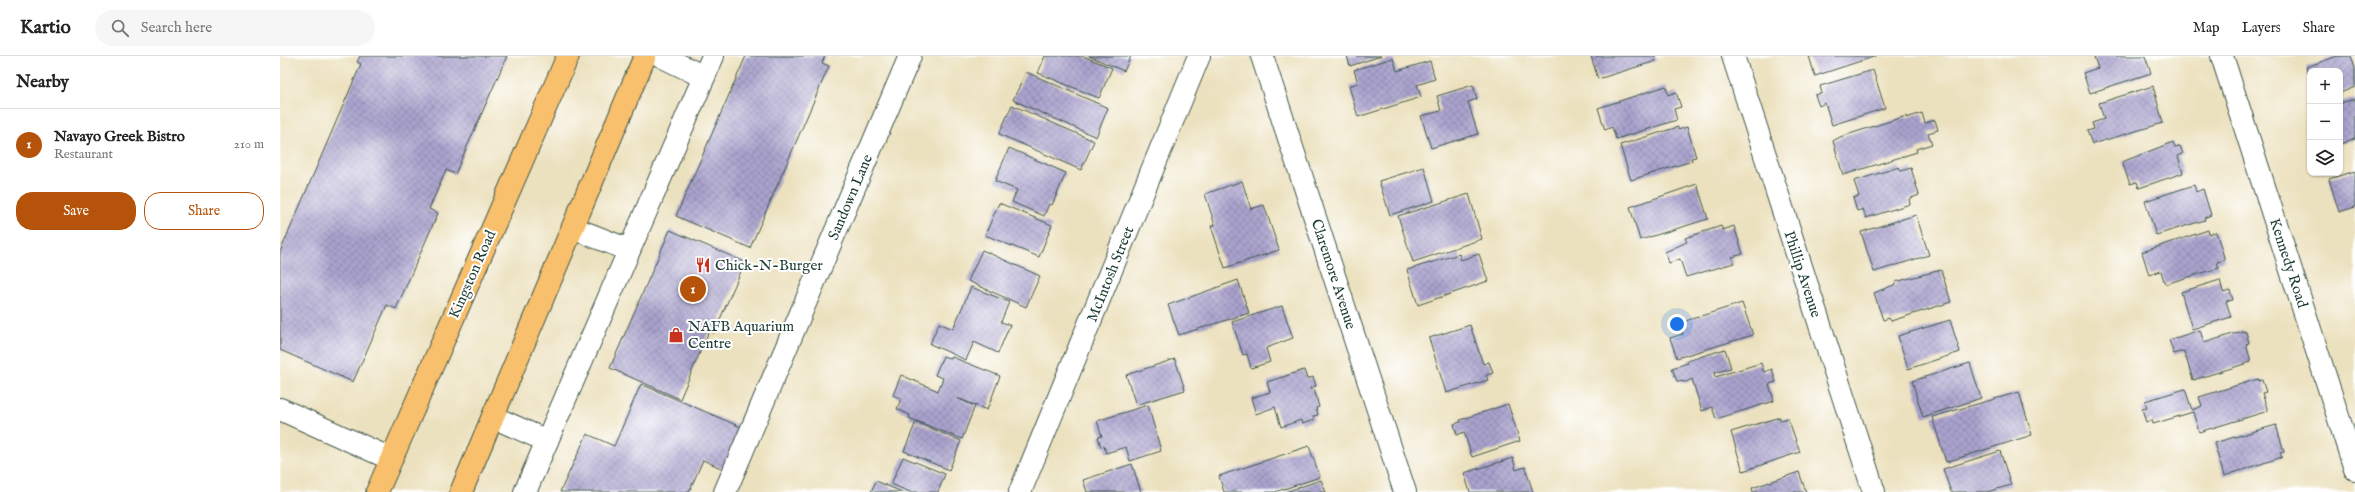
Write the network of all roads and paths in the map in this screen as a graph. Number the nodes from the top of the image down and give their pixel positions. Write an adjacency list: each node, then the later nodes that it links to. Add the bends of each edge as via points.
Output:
1 (568, 56): 16 (main road, Kingston Road)
2 (645, 56): 11 (main road)
3 (660, 56): 10 (street)
4 (713, 56): 10 (street)
5 (910, 56): 21 (street, Sandown Lane)
6 (1199, 56): 22 (street, McIntosh Street)
7 (1262, 56): 23 (street, Claremore Avenue)
8 (1734, 56): 24 (street, Phillip Avenue)
9 (2222, 56): 17 (street, Kennedy Road)
10 (704, 77): 12 (street)
11 (572, 228): 12 (street); 14 (main road)
12 (629, 250): 15 (street)
13 (280, 409): 16 (street)
14 (493, 417): 15 (street); 19 (main road)
15 (547, 441): 20 (street)
16 (391, 459): 18 (main road, Kingston Road)
17 (2355, 469)
18 (377, 492)
19 (461, 492)
20 (525, 492)
21 (725, 492)
22 (1020, 492)
23 (1405, 492)
24 (1874, 492)

